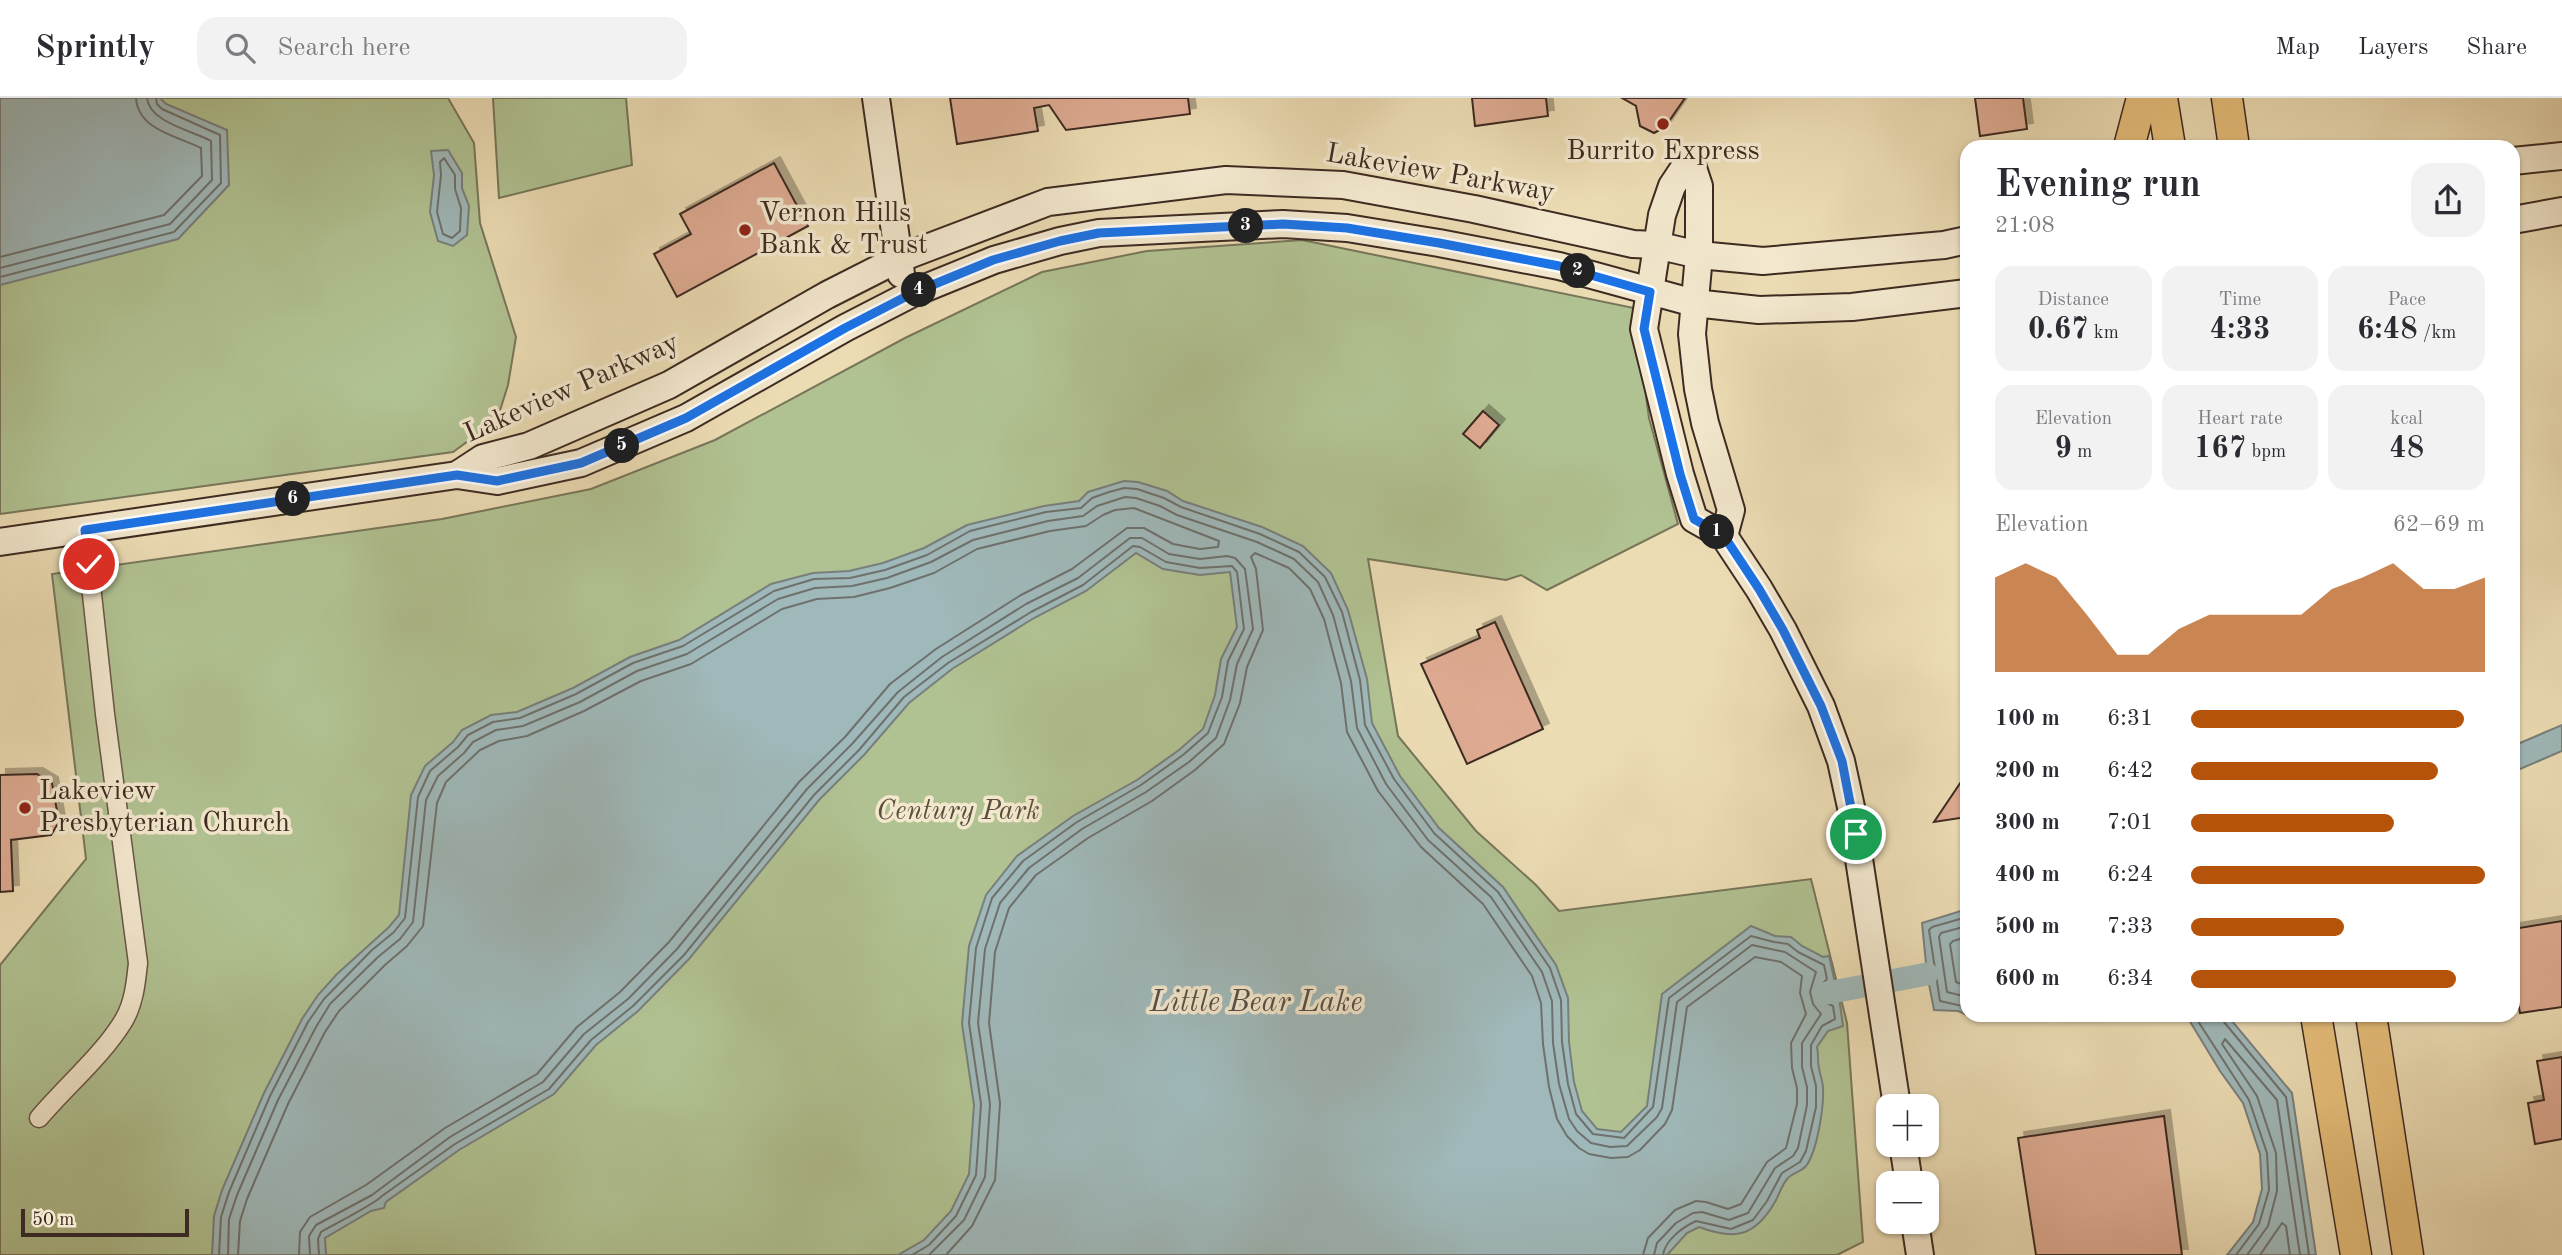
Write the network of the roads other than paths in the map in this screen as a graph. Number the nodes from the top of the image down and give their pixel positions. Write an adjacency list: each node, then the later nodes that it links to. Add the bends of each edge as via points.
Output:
1 (876, 98): 15 (street)
2 (2142, 98): 5 (main road)
3 (2162, 98): 6 (main road)
4 (2227, 98): 7 (main road)
5 (2131, 140)
6 (2169, 140)
7 (2233, 140)
8 (2562, 156): 9 (street)
9 (2520, 160)
10 (2562, 211): 11 (street)
11 (2520, 219)
12 (1960, 242): 14 (street, Lakeview Parkway, via 1763,261)
13 (1656, 245): 14 (street, Lakeview Parkway); 14 (street, via 1672,186 1690,159 1699,186); 15 (street, Lakeview Parkway, via 1357,187 1226,180 1048,202); 16 (street)
14 (1699, 255): 19 (street)
15 (898, 259): 18 (street); 20 (street, Lakeview Parkway, via 669,385 529,446 483,458)
16 (1650, 292): 18 (street, Lakeview Parkway, via 1559,266 1439,243 1283,224 1099,233 993,260); 19 (street, Lakeview Parkway); 22 (street, via 1644,329 1680,474 1694,519)
17 (1960, 294): 19 (street, Lakeview Parkway, via 1852,307 1759,310)
18 (906, 296): 20 (street, Lakeview Parkway, via 686,418 581,463 497,481)
19 (1694, 303): 22 (street, via 1698,389 1731,510)
20 (457, 475): 21 (street, Lakeview Parkway)
21 (85, 530): 23 (street, Lakeview Parkway); 27 (street, via 138,962 135,992 125,1018)
22 (1724, 536): 26 (street, via 1783,630 1842,761)
23 (0, 542)
24 (2317, 1022): 30 (main road)
25 (2372, 1022): 31 (main road)
26 (1895, 1094)
27 (39, 1118)
28 (1917, 1234): 29 (street)
29 (1920, 1255)
30 (2356, 1255)
31 (2408, 1255)

